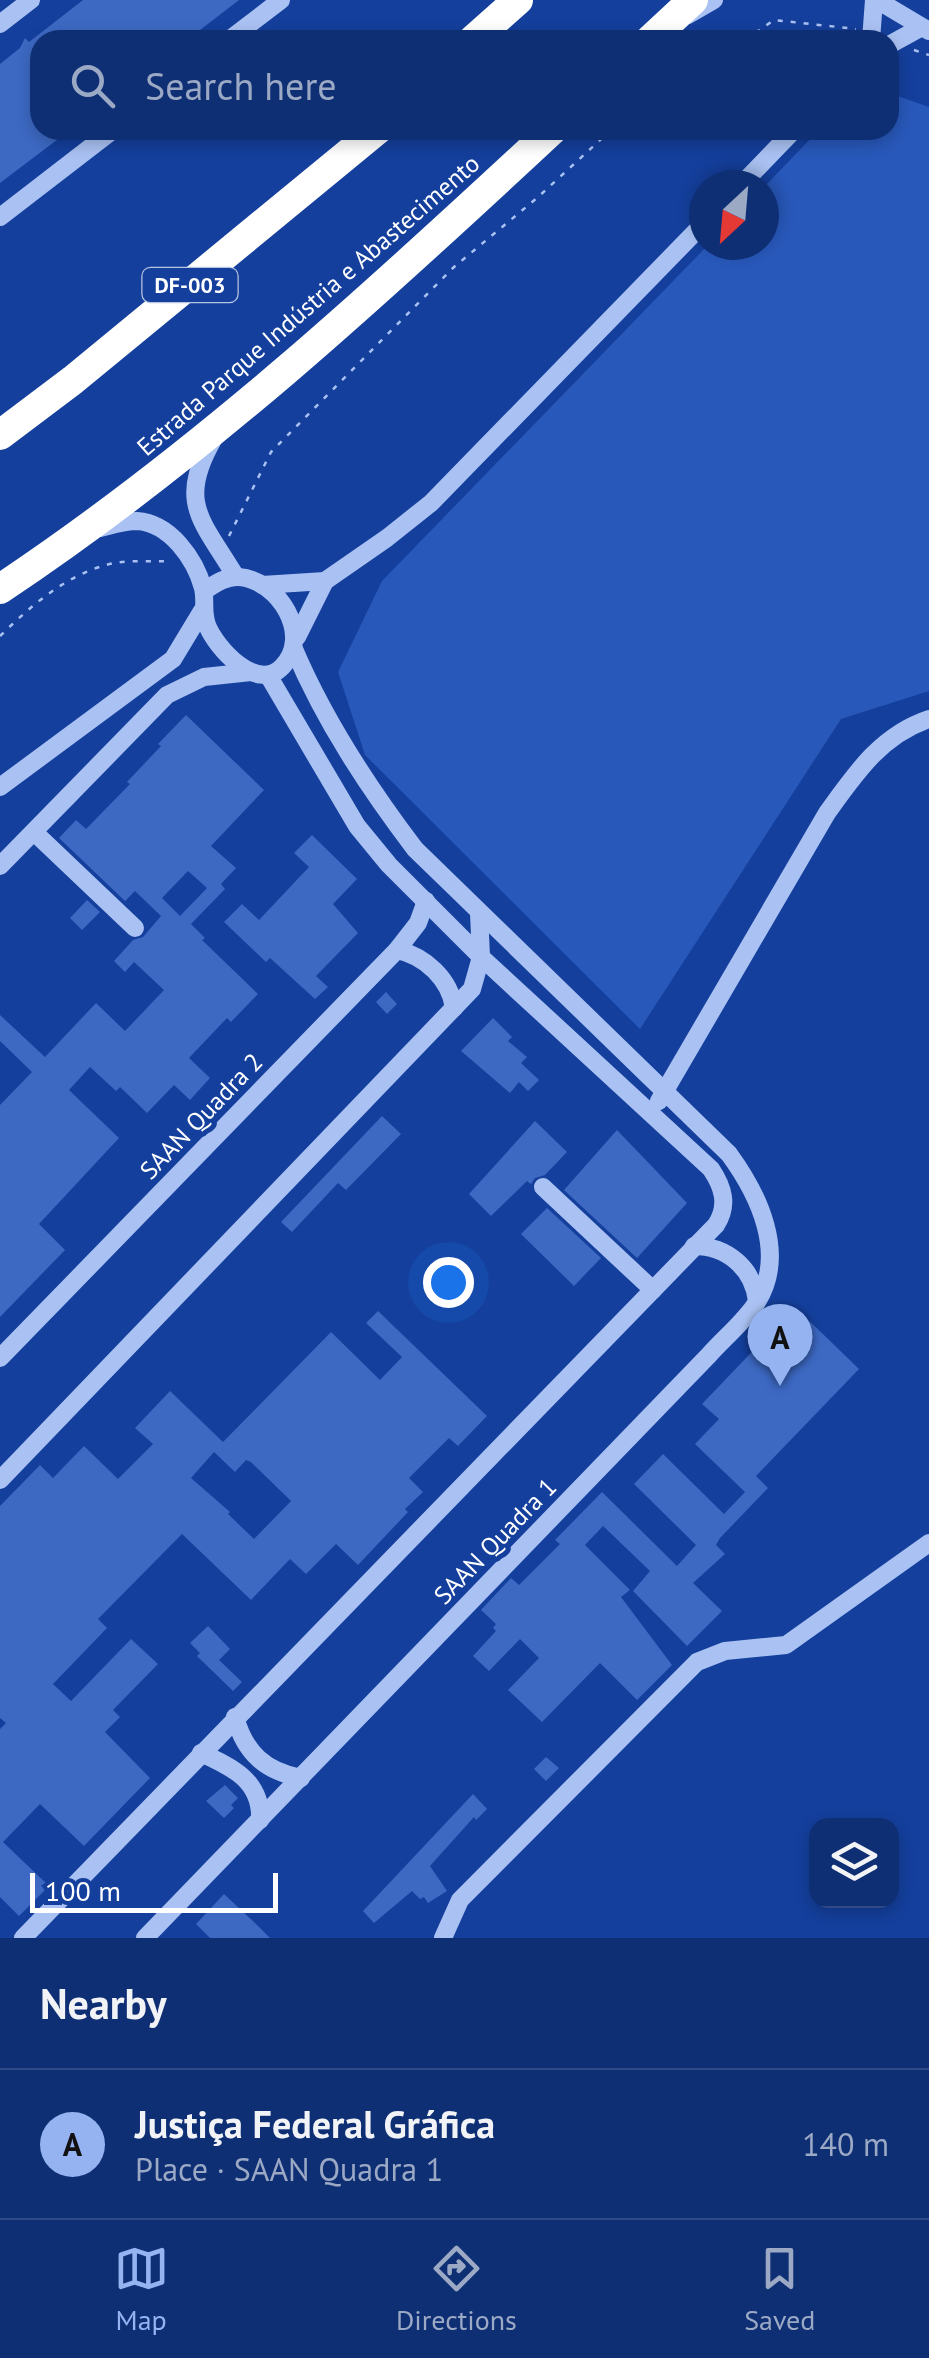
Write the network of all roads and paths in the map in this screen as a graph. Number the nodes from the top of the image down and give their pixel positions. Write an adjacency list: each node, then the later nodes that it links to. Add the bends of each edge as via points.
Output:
1 (31, 0): 7 (street)
2 (281, 0): 9 (street)
3 (518, 0): 10 (highway)
4 (693, 0): 11 (highway)
5 (714, 0): 12 (street)
6 (875, 0): 8 (street); 15 (street)
7 (0, 24)
8 (924, 29): 16 (street)
9 (242, 30)
10 (484, 30)
11 (661, 30)
12 (665, 30)
13 (759, 30): 14 (path, via 774,20)
14 (835, 30)
15 (872, 30)
16 (899, 40)
17 (99, 140): 23 (street)
18 (366, 140): 26 (highway, DF-003)
19 (542, 140): 25 (highway, Estrada Parque Indústria e Abastecimento)
20 (599, 140): 28 (path, via 454,266 270,452)
21 (784, 140): 22 (street)
22 (755, 170)
23 (0, 217)
24 (689, 238): 31 (street, via 430,503)
25 (220, 428): 27 (highway, Estrada Parque Indústria e Abastecimento); 28 (street, via 194,488 201,520)
26 (0, 435)
27 (84, 532): 29 (street, via 141,521 168,533); 33 (highway, Estrada Parque Indústria e Abastecimento)
28 (219, 548): 30 (street)
29 (192, 560): 34 (street); 36 (path, via 116,562 71,578)
30 (236, 576): 32 (street); 34 (street)
31 (325, 580): 32 (street); 37 (street)
32 (262, 584): 37 (street, via 277,596)
33 (0, 589)
34 (204, 591): 35 (street)
35 (202, 612): 38 (street, via 221,648); 40 (street, via 174,659)
36 (0, 636)
37 (296, 643): 38 (street, via 281,669); 44 (street, SAAN Quadra 1, via 344,747 376,798)
38 (260, 674): 41 (street, via 204,677 168,695); 43 (street, via 357,826)
39 (929, 718): 51 (street, via 886,741 827,814)
40 (0, 786)
41 (34, 832): 42 (street); 45 (street)
42 (0, 866)
43 (426, 901): 46 (street, SAAN Quadra 2); 47 (street)
44 (479, 913): 47 (street); 51 (street, SAAN Quadra 1)
45 (135, 928)
46 (397, 950): 50 (street, via 434,970 452,992); 57 (street, SAAN Quadra 2)
47 (481, 958): 48 (street); 49 (street)
48 (509, 982): 49 (street); 52 (street)
49 (472, 989): 50 (street)
50 (454, 1008): 58 (street)
51 (666, 1092): 52 (street); 56 (street, SAAN Quadra 1, via 720,1143 751,1187 766,1225 770,1265)
52 (650, 1114): 54 (street, via 711,1168 722,1188 720,1219)
53 (543, 1187): 55 (street)
54 (694, 1246): 55 (street); 56 (street, via 715,1248 737,1262 754,1284)
55 (653, 1290): 61 (street)
56 (757, 1302): 63 (street, SAAN Quadra 1)
57 (0, 1358)
58 (8, 1463): 59 (street)
59 (0, 1480)
60 (929, 1543): 67 (street, via 786,1645 725,1651 696,1662 460,1900)
61 (235, 1717): 62 (street); 63 (street, via 256,1758)
62 (201, 1754): 64 (street, via 243,1775 258,1796); 65 (street)
63 (301, 1778): 64 (street, SAAN Quadra 1)
64 (260, 1820): 66 (street, SAAN Quadra 1)
65 (23, 1938)
66 (145, 1938)
67 (443, 1938)

